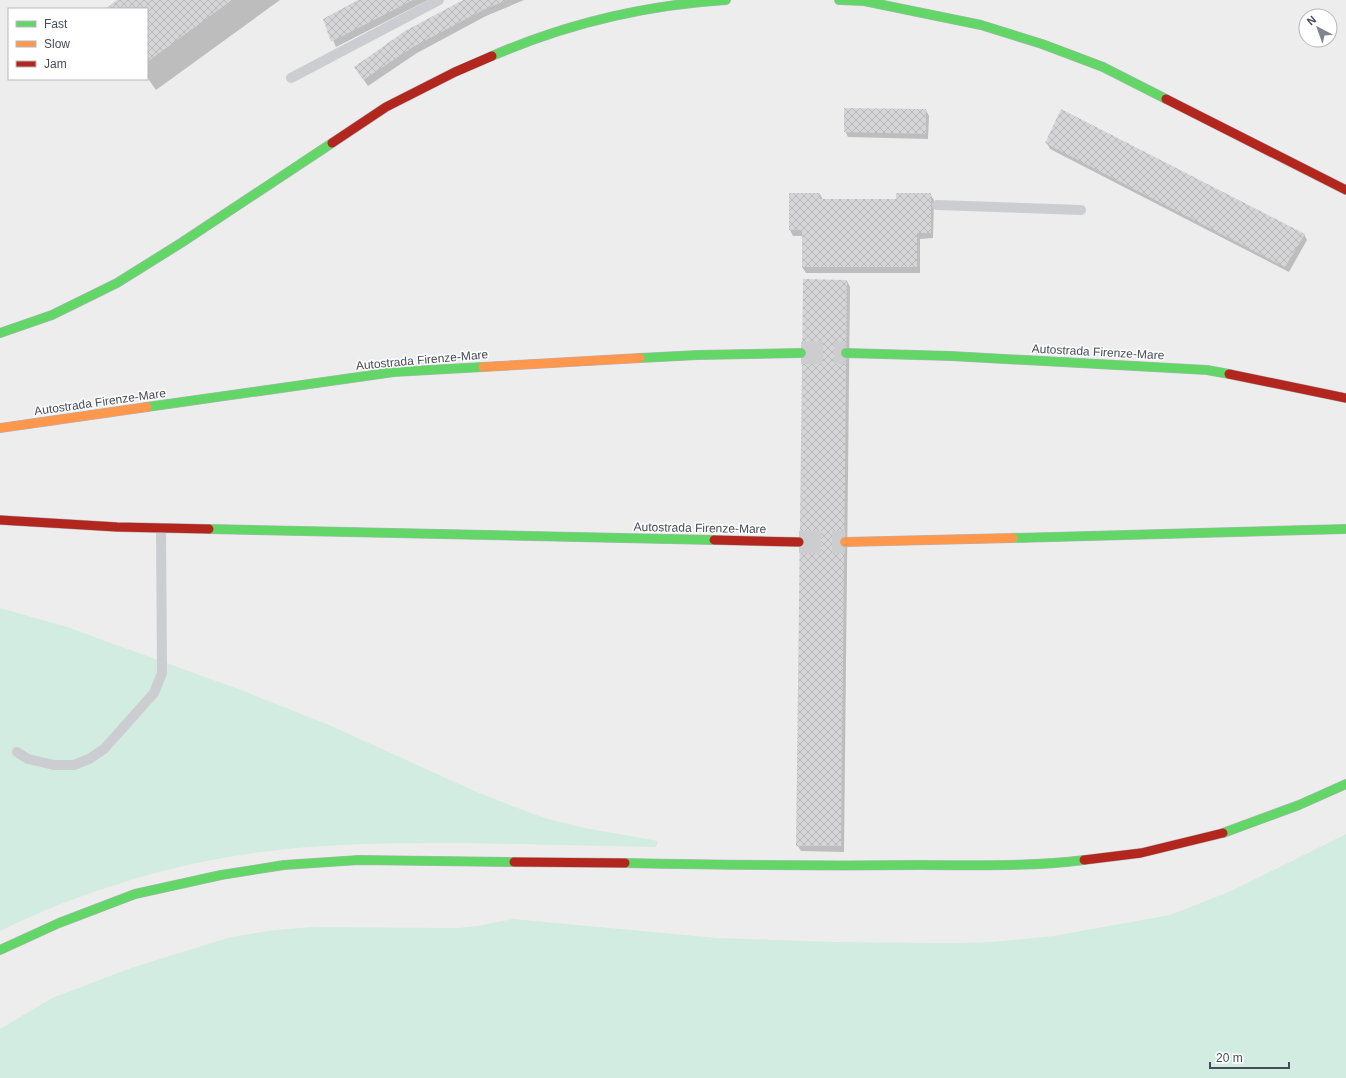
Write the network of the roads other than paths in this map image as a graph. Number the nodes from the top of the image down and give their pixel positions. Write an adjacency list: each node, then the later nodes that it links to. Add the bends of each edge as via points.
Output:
1 (439, 0): 4 (lane)
2 (726, 0): 8 (highway, via 641,10 585,24 525,42 455,72 386,107 117,283 52,315)
3 (839, 0): 5 (highway, via 864,1 981,25 1069,54 1103,67)
4 (291, 78)
5 (1346, 190)
6 (937, 205): 7 (lane)
7 (1081, 210)
8 (0, 333)
9 (802, 353): 12 (highway, Autostrada Firenze-Mare, via 698,355 394,372)
10 (846, 353): 11 (highway, Autostrada Firenze-Mare, via 1207,370)
11 (1346, 398)
12 (0, 428)
13 (0, 520): 14 (highway, Autostrada Firenze-Mare)
14 (117, 527): 15 (highway, Autostrada Firenze-Mare); 17 (highway)
15 (161, 528): 18 (highway, Autostrada Firenze-Mare); 20 (lane, via 162,673 154,693 104,749 89,759 74,765 54,766 28,759)
16 (1346, 529): 19 (highway)
17 (8, 530)
18 (799, 542)
19 (845, 542)
20 (17, 752)
21 (1346, 784): 22 (highway, via 1228,832 1141,853 1068,862 841,866 359,860 284,865 220,875 135,894 59,923)
22 (0, 950)

